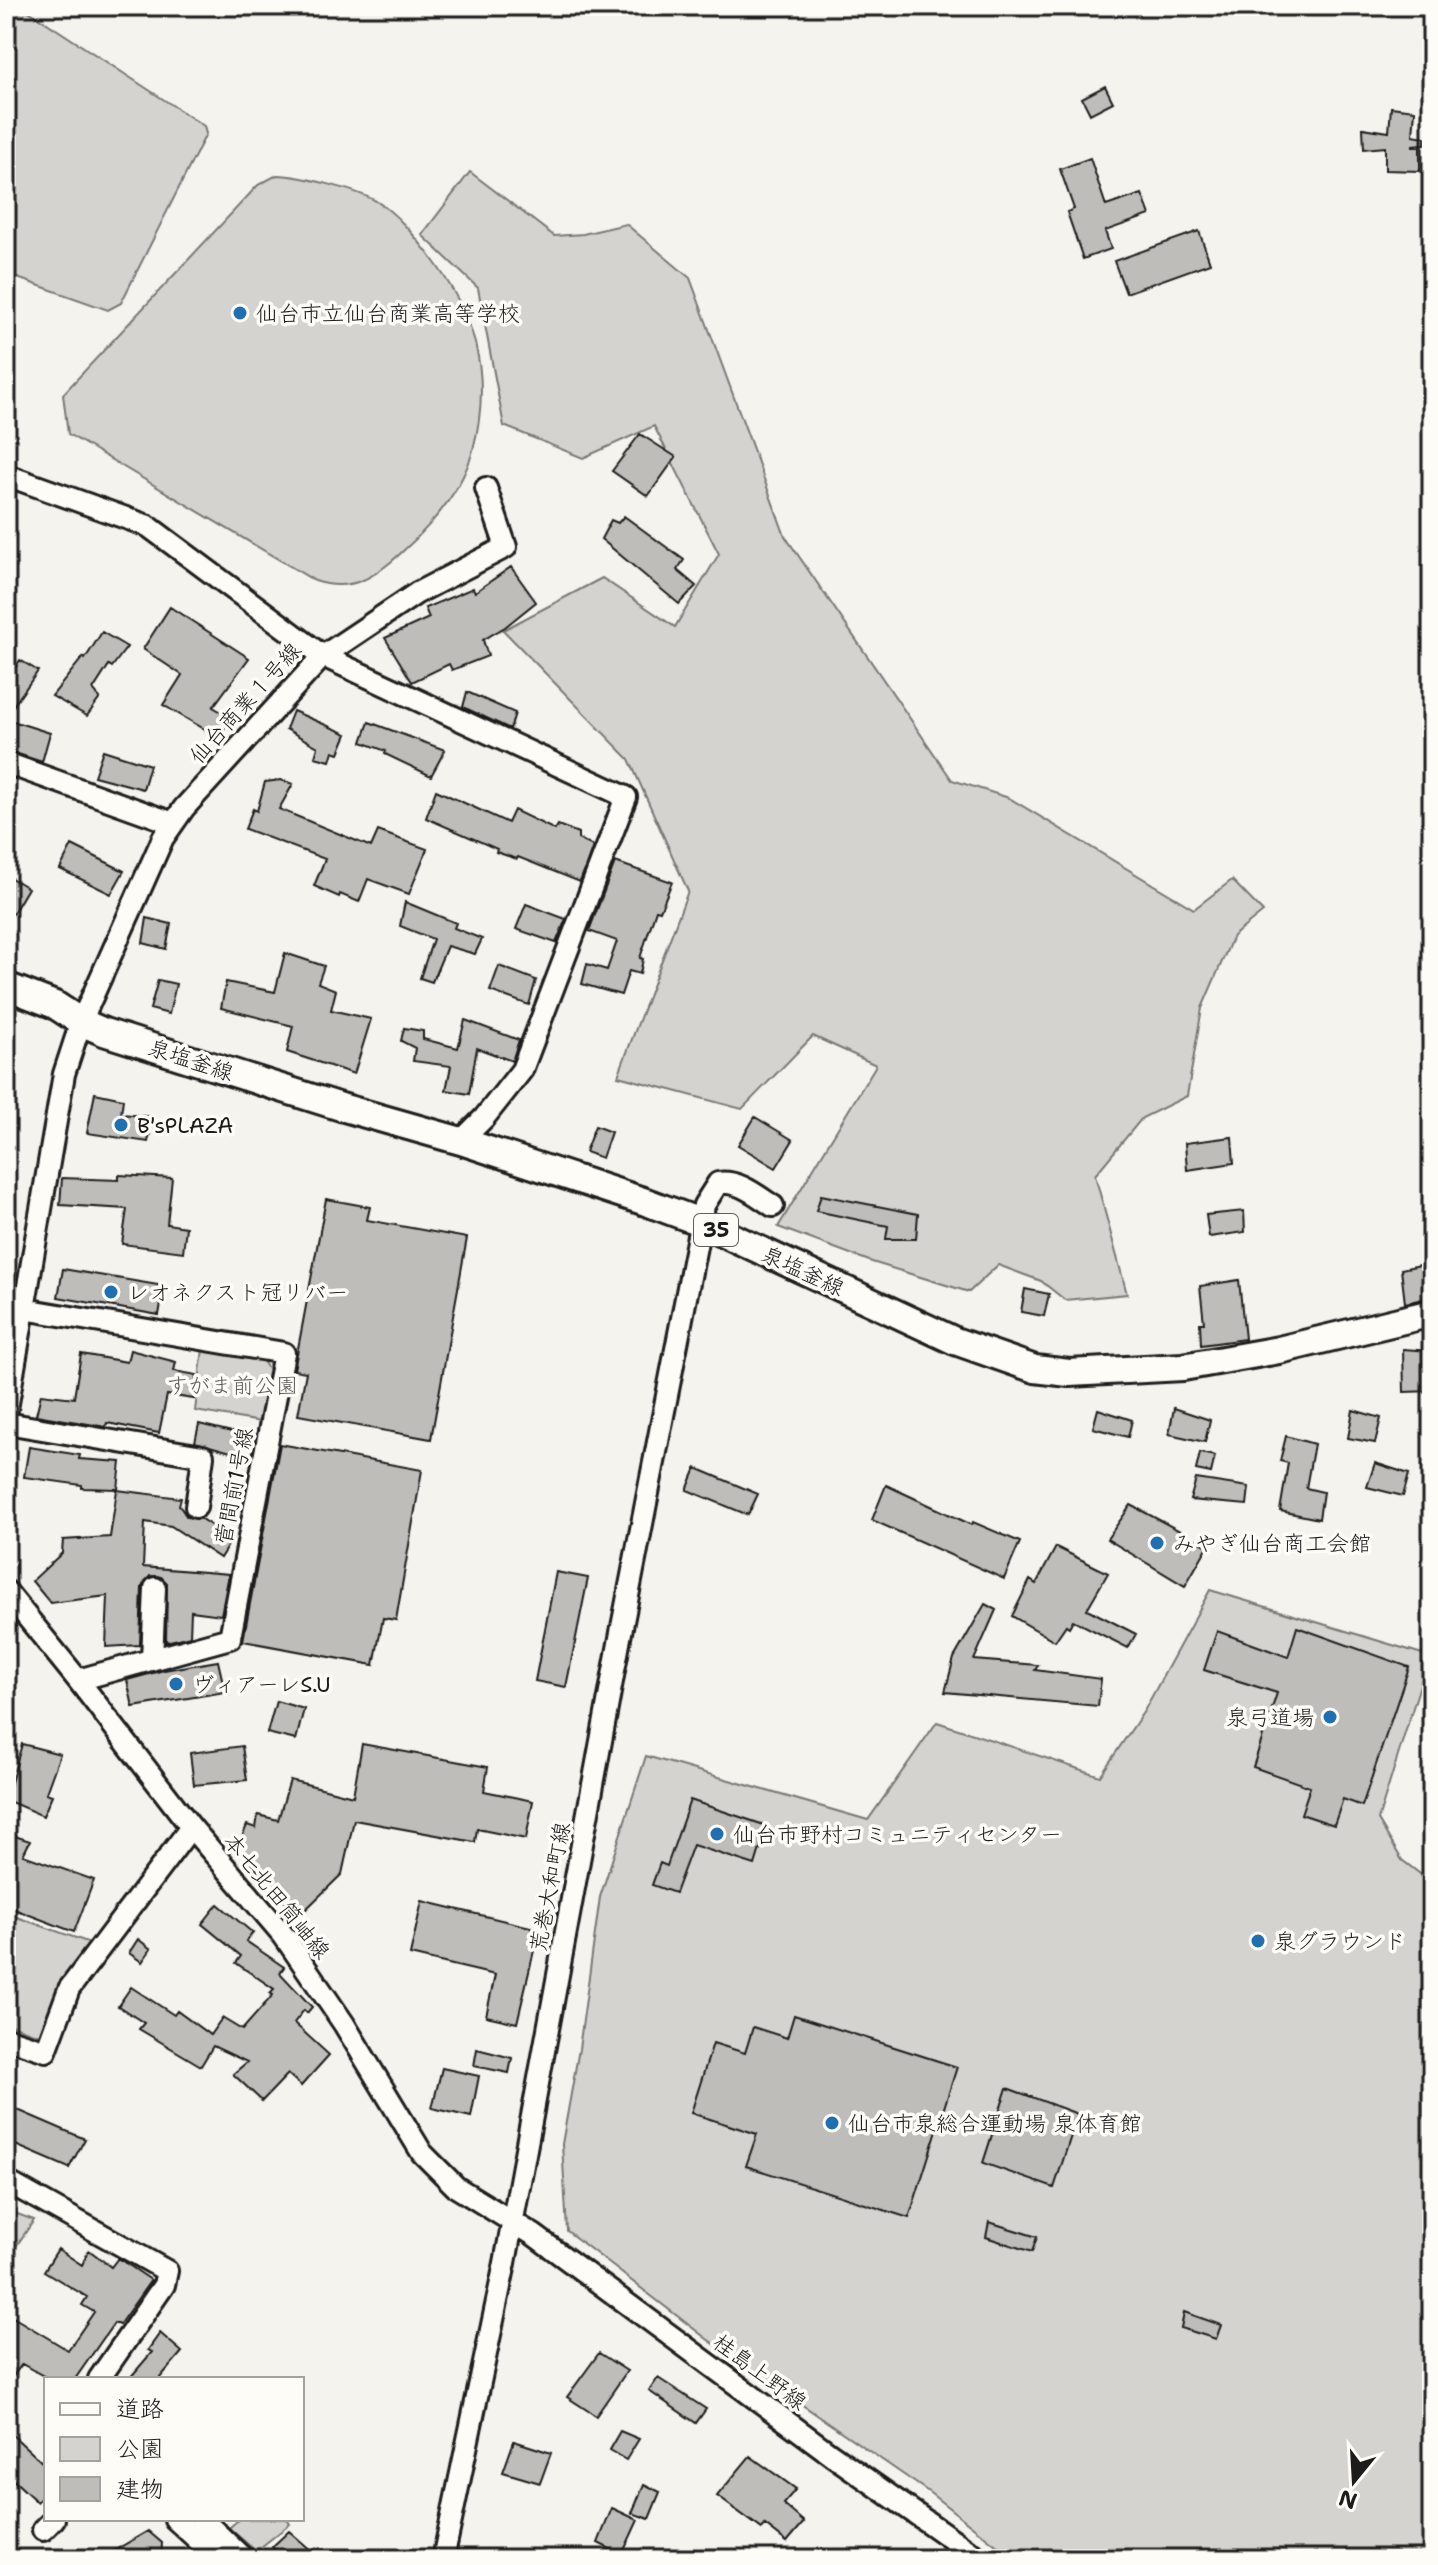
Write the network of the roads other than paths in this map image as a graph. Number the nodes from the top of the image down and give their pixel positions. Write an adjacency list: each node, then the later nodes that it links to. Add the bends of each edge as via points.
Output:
1 (6, 475): 3 (street, 仙台商業１号線, via 148,526)
2 (486, 488): 3 (street, via 506,547 417,593)
3 (323, 656): 5 (street, 仙台商業１号線); 8 (street, via 626,797 522,1070)
4 (6, 763): 5 (street)
5 (173, 823): 7 (street, 仙台商業１号線)
6 (6, 986): 7 (main road, 泉塩釜線 / 35, via 55,1005)
7 (81, 1022): 8 (main road, 泉塩釜線 / 35); 12 (street, via 64,1074)
8 (461, 1141): 10 (main road, 泉塩釜線 / 35)
9 (773, 1206): 10 (street, 荒巻大和町線, via 746,1188 718,1183)
10 (700, 1222): 11 (main road, 泉塩釜線 / 35, via 955,1341 1047,1371 1183,1367); 23 (street, 荒巻大和町線)
11 (1432, 1313)
12 (17, 1317): 13 (street); 18 (street, 菅間前1号線, via 284,1353 230,1638)
13 (6, 1415)
14 (6, 1423): 15 (street, via 203,1456)
15 (196, 1507)
16 (155, 1588): 18 (street)
17 (6, 1591): 19 (street, 本七北田筒岫線)
18 (152, 1660): 19 (street, 菅間前1号線)
19 (78, 1680): 20 (street, 本七北田筒岫線)
20 (191, 1827): 21 (street, via 69,1989 46,2051); 23 (street, 本七北田筒岫線, via 284,1936 422,2153 456,2187)
21 (6, 2038)
22 (6, 2181): 24 (street, via 167,2271 164,2285)
23 (512, 2224): 29 (street, 荒巻大和町線); 30 (street, 桂島上野線)
24 (100, 2377)
25 (177, 2521): 27 (street)
26 (204, 2521): 28 (street)
27 (219, 2559)
28 (244, 2559)
29 (443, 2559)
30 (980, 2559)

